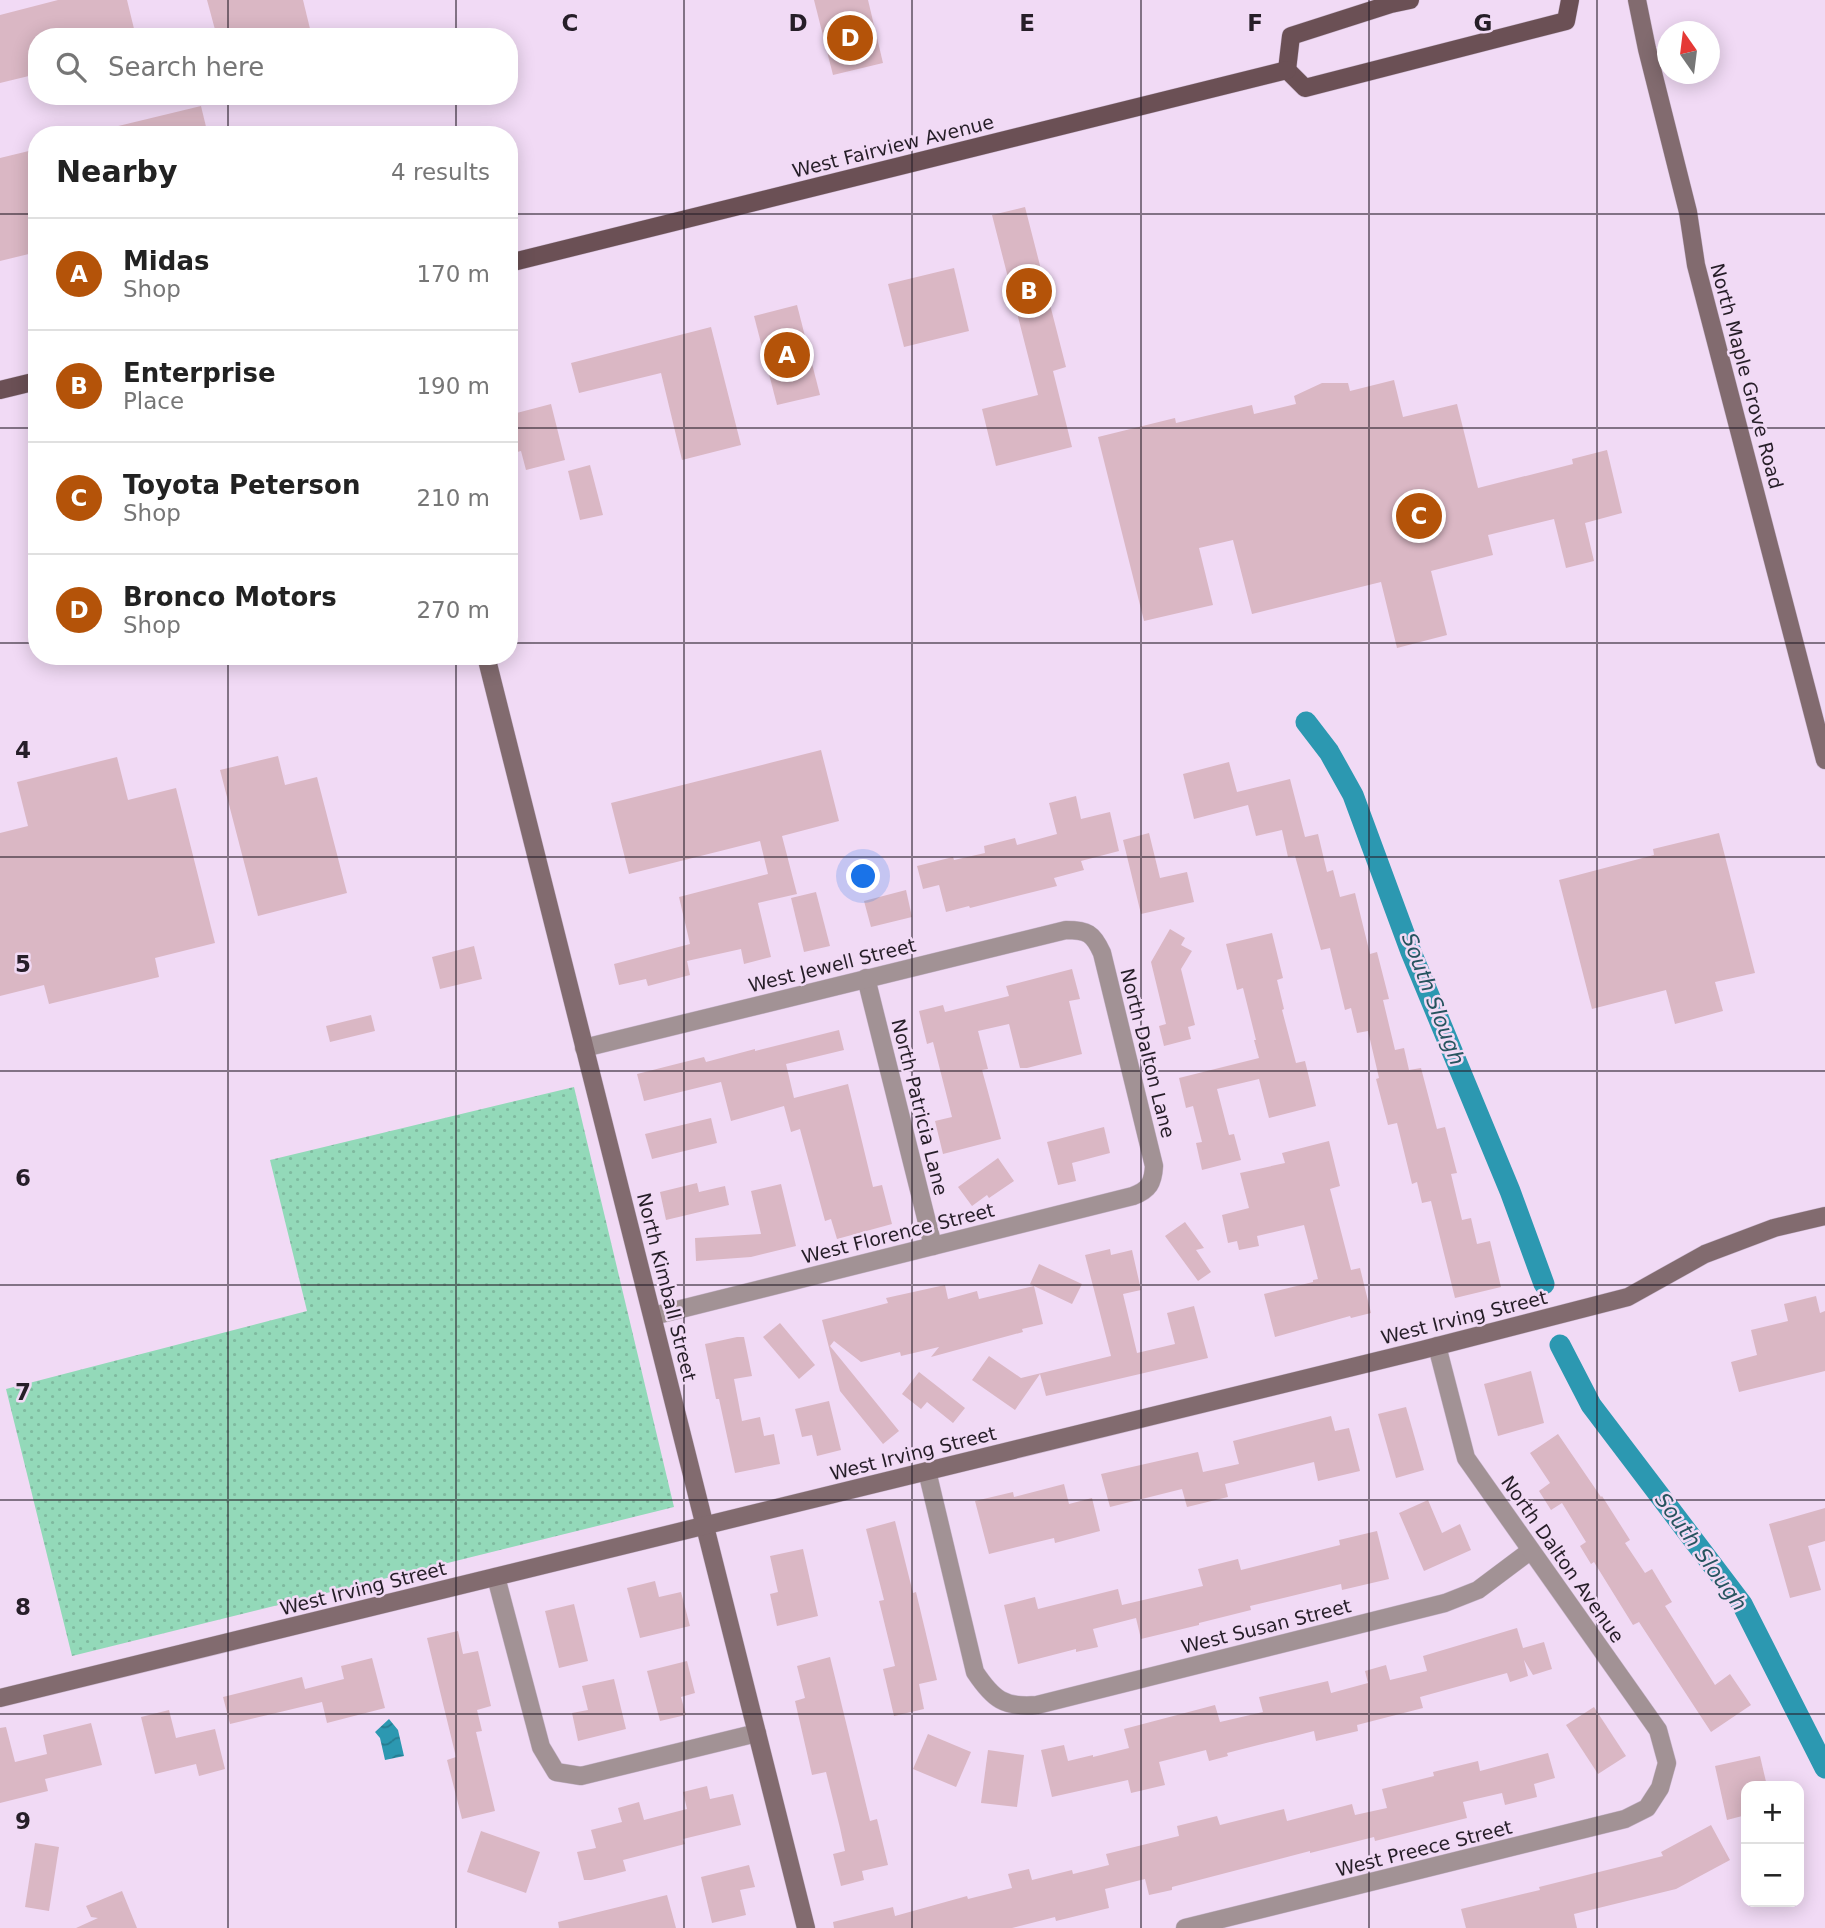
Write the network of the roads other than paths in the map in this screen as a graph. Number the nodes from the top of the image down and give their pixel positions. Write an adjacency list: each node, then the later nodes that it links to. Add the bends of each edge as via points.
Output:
1 (1410, 0): 4 (main road, via 1291,36)
2 (1570, 0): 4 (main road, via 1566,21 1305,88)
3 (1637, 0): 9 (street, North Maple Grove Road, via 1688,212 1696,265)
4 (1287, 70): 5 (main road, West Fairview Avenue)
5 (518, 261)
6 (28, 383): 7 (main road)
7 (0, 390)
8 (488, 665): 12 (street, North Kimball Street)
9 (1825, 760)
10 (1090, 934): 11 (street, West Jewell Street, via 1066,930); 13 (street, North Dalton Lane, via 1102,953 1154,1166)
11 (866, 978): 12 (street, West Jewell Street); 15 (street, North Patricia Lane)
12 (584, 1048): 16 (street, North Kimball Street)
13 (1151, 1186): 15 (street, West Florence Street, via 1133,1196)
14 (1825, 1216): 17 (street, West Irving Street, via 1774,1228 1705,1254 1628,1297)
15 (933, 1246): 16 (street, West Florence Street)
16 (653, 1316): 19 (street, North Kimball Street)
17 (1437, 1346): 18 (street, West Irving Street); 20 (street, North Dalton Avenue, via 1466,1458)
18 (927, 1471): 19 (street, West Irving Street); 20 (street, West Susan Street, via 975,1672 999,1700 1020,1707 1445,1603 1479,1590)
19 (705, 1525): 21 (street, West Irving Street); 23 (street, North Kimball Street)
20 (1530, 1551): 24 (street, North Dalton Avenue, via 1658,1731 1667,1763)
21 (496, 1577): 22 (street, West Irving Street); 23 (street, via 541,1747 556,1772 581,1776)
22 (0, 1698)
23 (757, 1733): 25 (street, North Kimball Street)
24 (1660, 1788): 26 (street, West Preece Street, via 1647,1808 1625,1819)
25 (806, 1928)
26 (1185, 1928)

